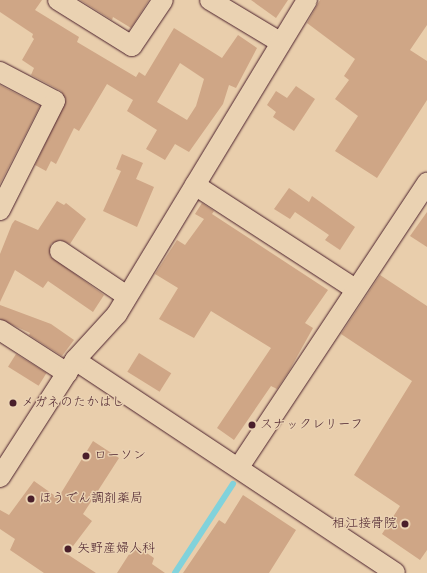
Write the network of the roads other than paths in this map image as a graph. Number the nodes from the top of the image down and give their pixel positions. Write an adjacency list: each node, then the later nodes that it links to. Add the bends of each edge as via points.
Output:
1 (58, 0): 2 (street, via 132,46)
2 (163, 0)
3 (210, 0): 5 (street)
4 (307, 0): 5 (street)
5 (280, 42): 8 (street)
6 (0, 72): 9 (street, via 55,101)
7 (427, 183): 15 (street)
8 (194, 185): 11 (street); 12 (street)
9 (0, 210)
10 (60, 251): 12 (street)
11 (349, 285)
12 (127, 296): 14 (street, via 117,314)
13 (0, 330): 14 (street)
14 (71, 366): 15 (street); 16 (street)
15 (239, 467): 17 (street)
16 (0, 477)
17 (396, 573)

